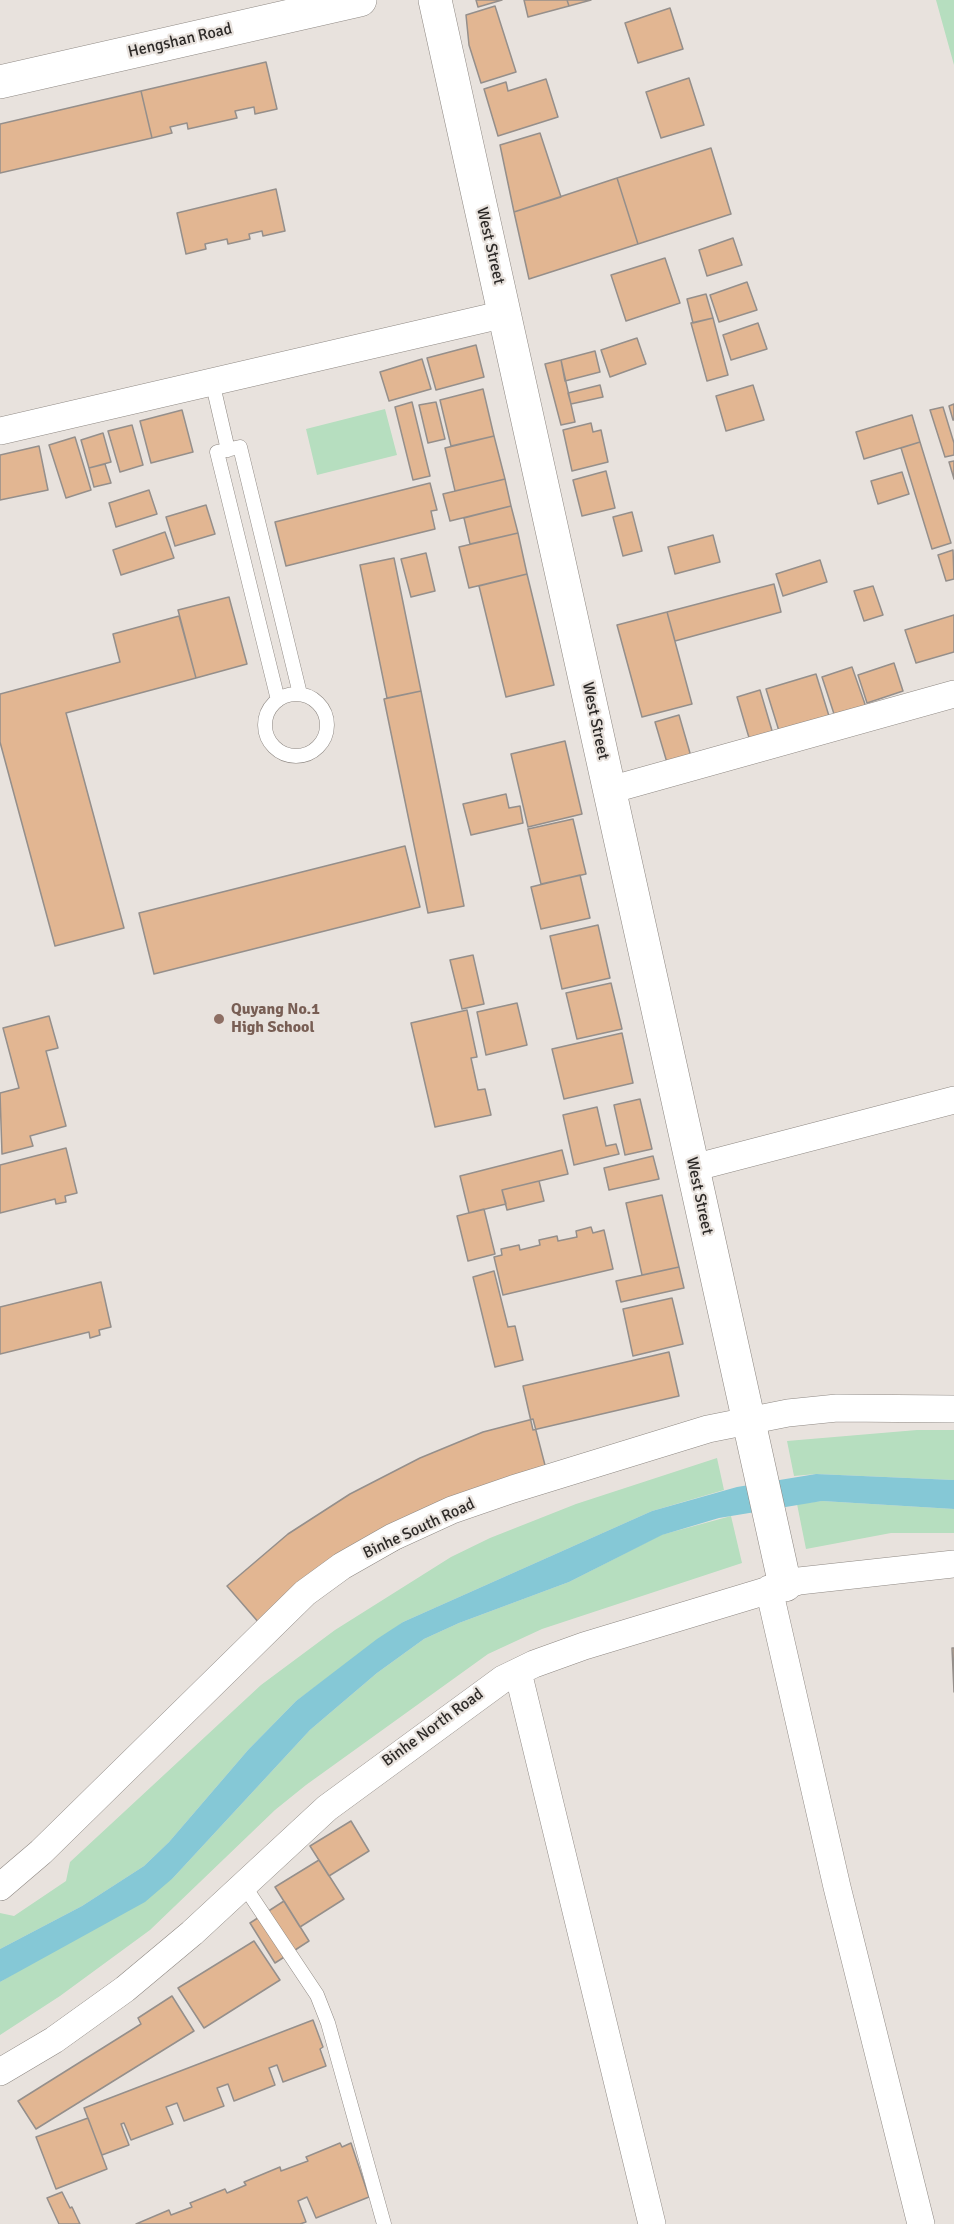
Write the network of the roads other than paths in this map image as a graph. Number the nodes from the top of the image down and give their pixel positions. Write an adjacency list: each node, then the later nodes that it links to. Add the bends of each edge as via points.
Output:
1 (360, 0): 3 (street, Hengshan Road)
2 (435, 0): 4 (street, West Street)
3 (0, 82)
4 (505, 314): 5 (street); 11 (street, West Street)
5 (212, 381): 6 (street); 7 (lane)
6 (0, 431)
7 (228, 450): 8 (lane, via 240,447); 10 (lane, via 217,452)
8 (300, 694): 10 (lane); 10 (lane, via 321,706 328,726 322,742 309,754 282,754 268,740 265,720)
9 (954, 694): 11 (street)
10 (278, 700)
11 (610, 790): 13 (street, West Street)
12 (954, 1100): 13 (street)
13 (693, 1168): 15 (street, West Street)
14 (954, 1408): 15 (street, Binhe South Road, via 837,1408)
15 (751, 1431): 17 (street, West Street); 20 (street, Binhe South Road, via 708,1429 632,1450 462,1507 393,1537 342,1566 305,1593 41,1852)
16 (954, 1564): 17 (street, Binhe North Road)
17 (778, 1579): 18 (street, Binhe North Road); 24 (street, via 837,1887)
18 (518, 1672): 19 (street, Binhe North Road, via 483,1691 335,1801); 23 (street)
19 (243, 1884): 21 (street, Binhe North Road, via 125,1989 54,2040); 22 (lane, via 317,1995)
20 (0, 1887)
21 (0, 2072)
22 (384, 2224)
23 (652, 2224)
24 (921, 2224)

